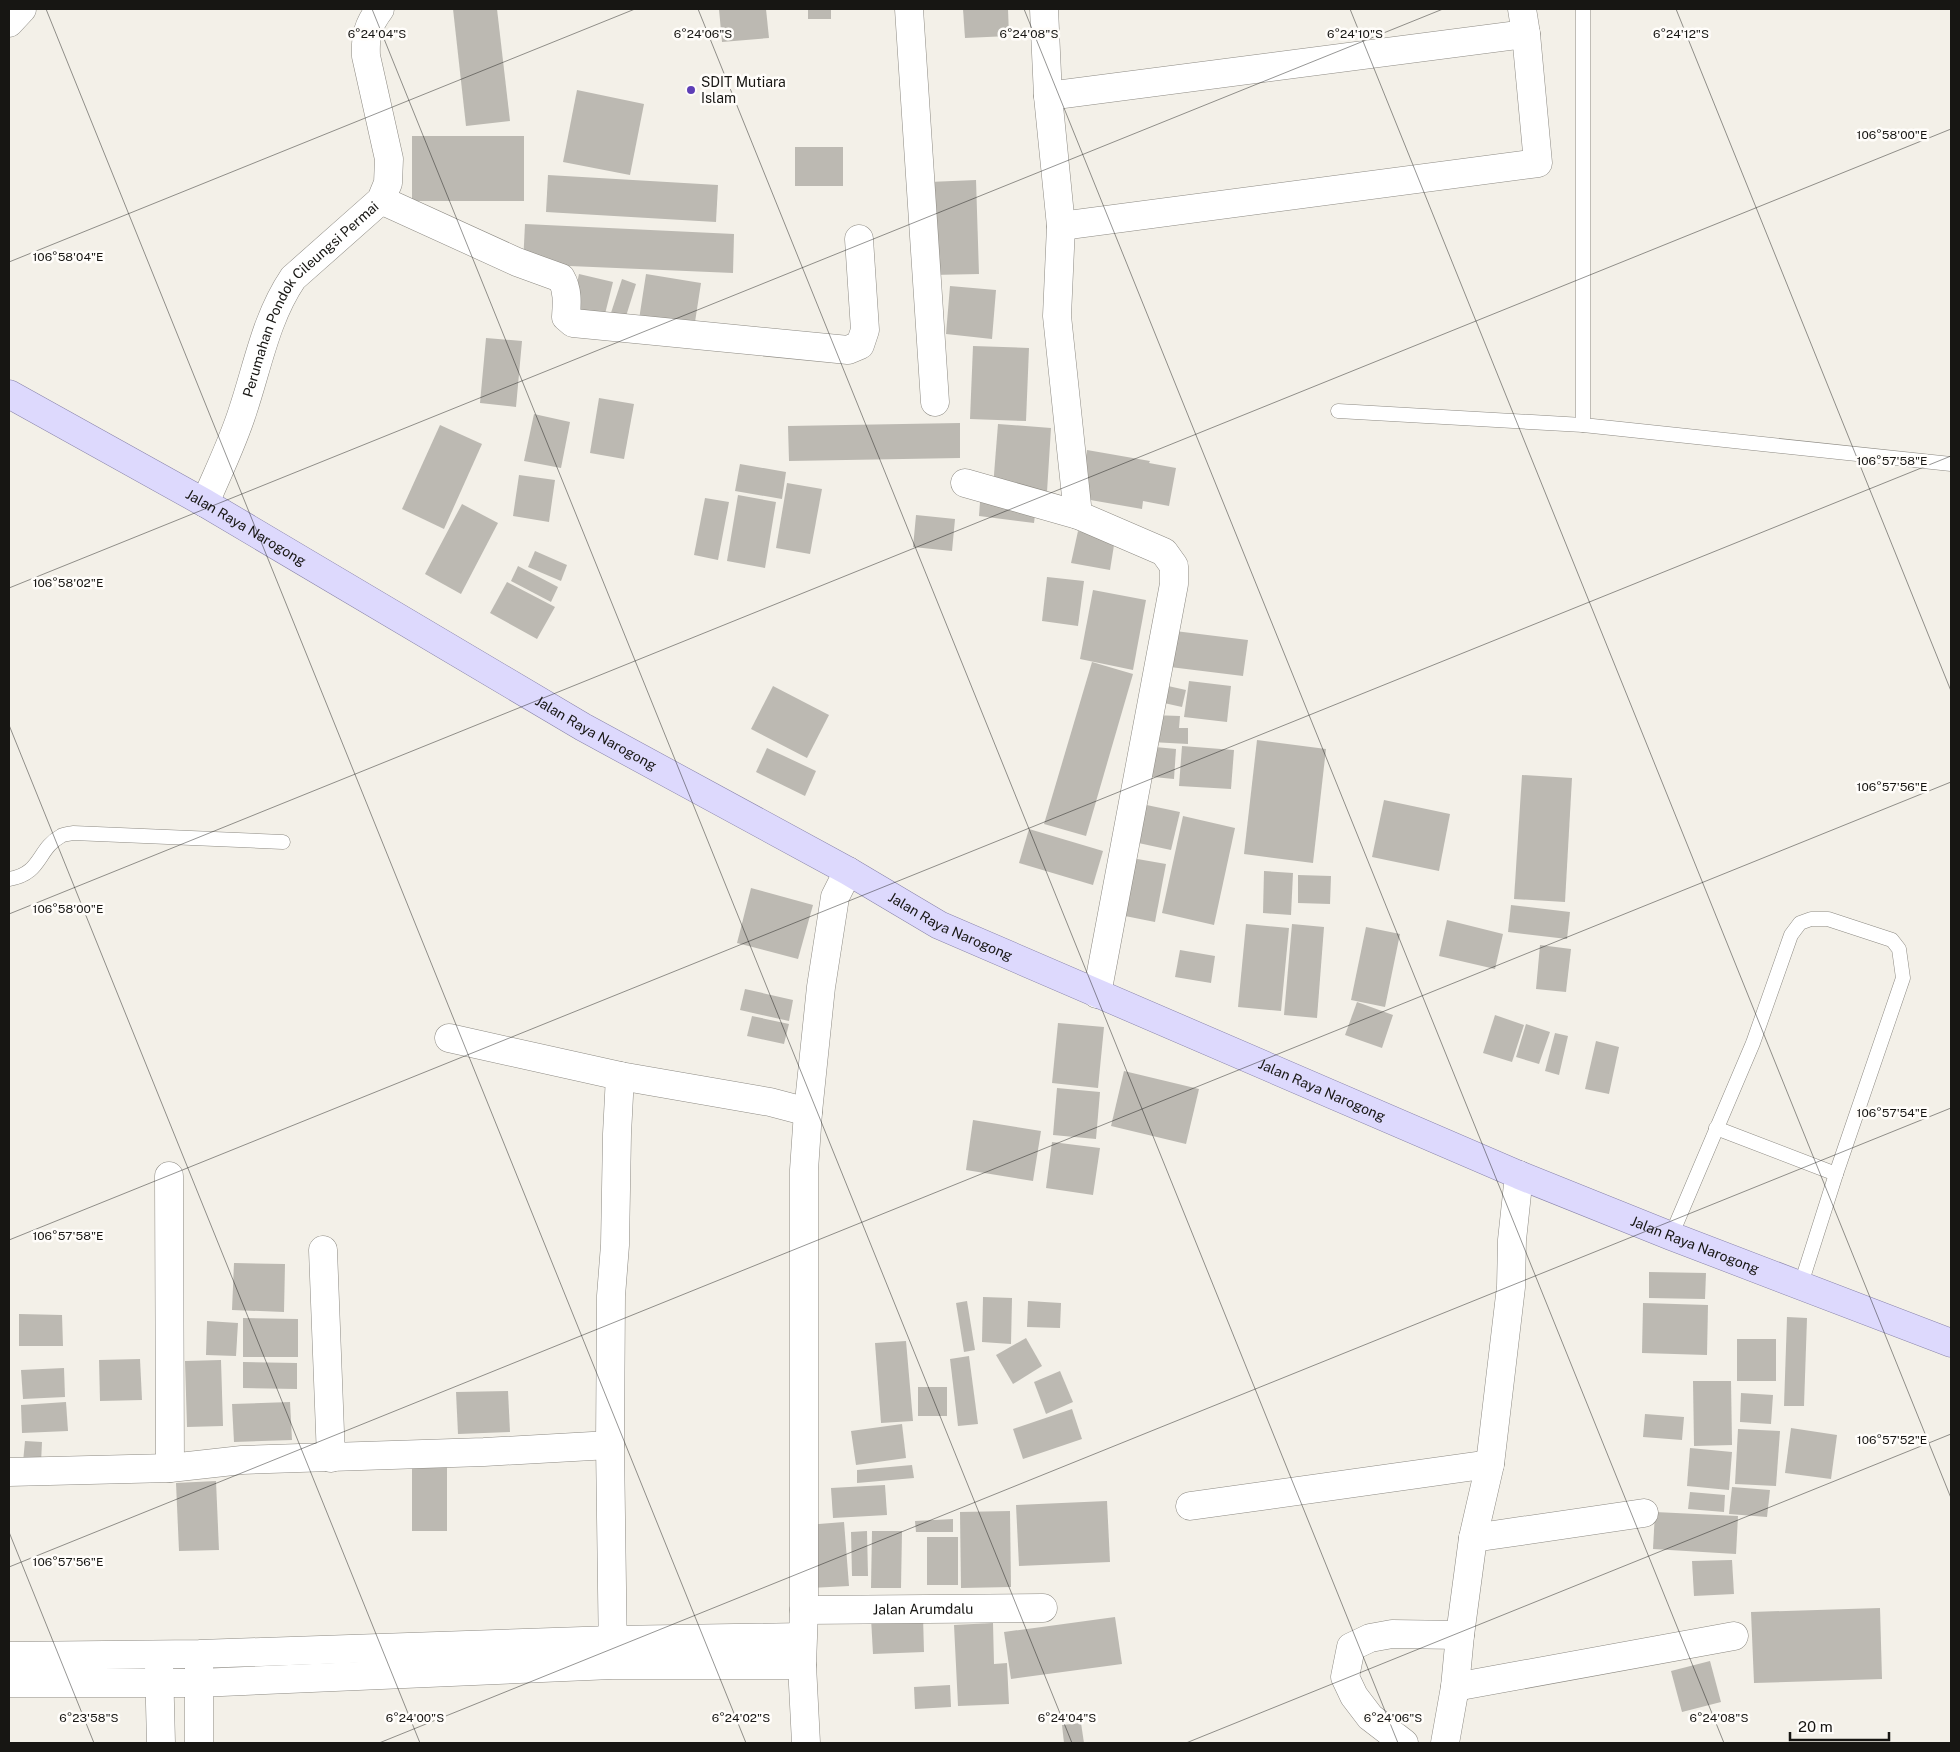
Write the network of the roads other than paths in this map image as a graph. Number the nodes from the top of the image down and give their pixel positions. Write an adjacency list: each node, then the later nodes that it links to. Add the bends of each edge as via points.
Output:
1 (22, 9): 7 (street)
2 (380, 9): 9 (street, Perumahan Pondok Cileungsi Permai, via 372,20 366,39 366,56 389,158 388,183)
3 (909, 9): 13 (street)
4 (1044, 9): 8 (street)
5 (1583, 9): 15 (lane)
6 (1524, 22): 8 (street); 10 (street, via 1538,163)
7 (9, 23)
8 (1048, 96): 10 (street)
9 (381, 200): 11 (street, via 517,262 561,278 567,296 566,316 572,323 848,350 860,345 865,330); 18 (street, Perumahan Pondok Cileungsi Permai, via 294,278 285,290 266,334 243,411)
10 (1062, 226): 19 (street, via 1057,316)
11 (859, 239)
12 (9, 394): 18 (main road, Jalan Raya Narogong)
13 (935, 402)
14 (1338, 411): 15 (lane)
15 (1583, 425): 16 (lane)
16 (1951, 464)
17 (965, 482): 19 (street)
18 (205, 503): 21 (main road, Jalan Raya Narogong, via 583,727)
19 (1078, 515): 23 (street, via 1164,552 1174,566 1174,584)
20 (283, 842): 22 (lane, via 73,833 61,836 31,870 20,877)
21 (848, 871): 23 (main road, Jalan Raya Narogong, via 939,925); 26 (street, via 835,897 821,987)
22 (9, 878)
23 (1098, 994): 29 (main road, Jalan Raya Narogong)
24 (449, 1038): 25 (street)
25 (620, 1076): 26 (street, via 770,1102); 35 (street, via 611,1296)
26 (808, 1112): 44 (street, via 804,1170)
27 (1716, 1128): 28 (lane); 28 (lane, via 1754,1043 1791,935 1800,924 1811,919 1828,919 1892,940 1899,949 1903,978); 31 (lane)
28 (1836, 1174): 33 (lane)
29 (1519, 1175): 31 (main road, Jalan Raya Narogong); 37 (street, via 1511,1287)
30 (169, 1176): 38 (street)
31 (1671, 1236): 33 (main road, Jalan Raya Narogong)
32 (323, 1250): 36 (street)
33 (1801, 1284): 34 (main road, Jalan Raya Narogong)
34 (1951, 1343)
35 (610, 1445): 36 (street); 48 (street)
36 (332, 1458): 38 (street, via 242,1460)
37 (1490, 1464): 40 (street); 42 (street)
38 (170, 1468): 39 (street)
39 (9, 1472)
40 (1190, 1506)
41 (1644, 1513): 42 (street)
42 (1473, 1538): 45 (street)
43 (1043, 1608): 44 (street, Jalan Arumdalu)
44 (804, 1610): 47 (street)
45 (1460, 1635): 56 (street); 60 (street, via 1392,1634 1370,1638 1351,1647 1345,1677 1354,1696 1370,1717)
46 (1734, 1636): 56 (street)
47 (802, 1637): 48 (street); 52 (street)
48 (613, 1652): 49 (street); 52 (street); 54 (street)
49 (199, 1654): 50 (street); 54 (street)
50 (159, 1655): 51 (street); 55 (street)
51 (9, 1656)
52 (802, 1664): 59 (street)
53 (9, 1683): 55 (street)
54 (199, 1683): 55 (street); 58 (street)
55 (160, 1684): 57 (street)
56 (1455, 1687): 61 (street)
57 (161, 1743)
58 (199, 1743)
59 (806, 1743)
60 (1404, 1743)
61 (1445, 1743)

